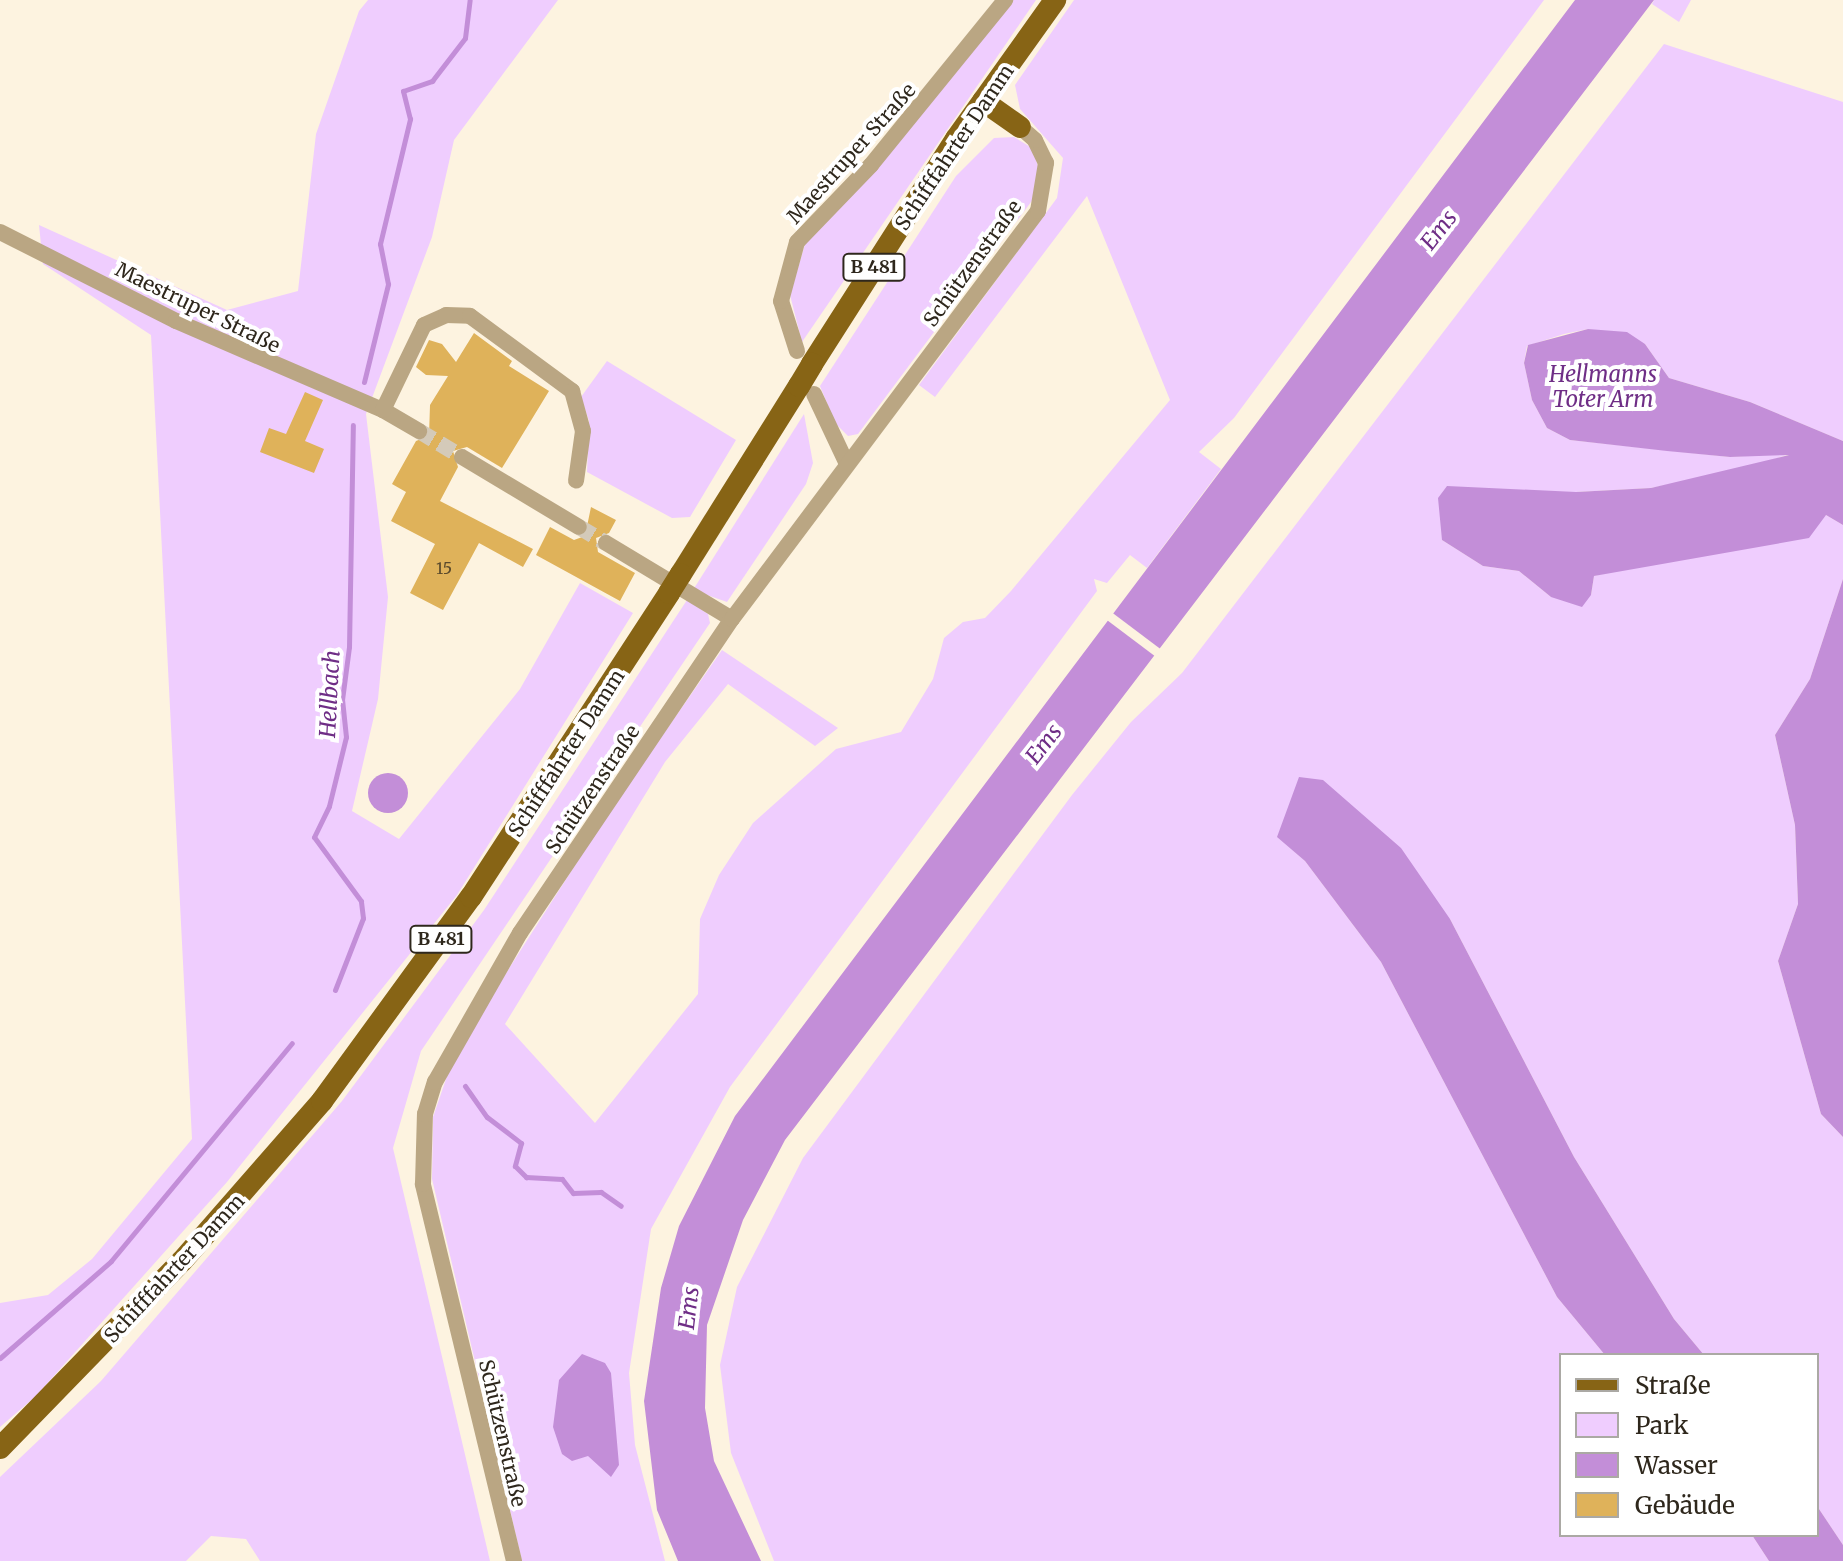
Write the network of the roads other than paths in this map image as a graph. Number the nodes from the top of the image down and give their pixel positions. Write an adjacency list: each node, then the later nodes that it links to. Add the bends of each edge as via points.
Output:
1 (1005, 0): 6 (street, Maestruper Straße, via 871,165 797,242 781,301)
2 (1055, 0): 3 (main road, Schifffahrter Damm / B 481)
3 (983, 101): 4 (main road); 6 (main road, Schifffahrter Damm / B 481)
4 (1020, 127): 11 (street, Schützenstraße, via 1035,140 1046,163 1038,211)
5 (0, 232): 8 (street, Maestruper Straße, via 176,321)
6 (804, 358): 7 (main road, Schifffahrter Damm / B 481, bridge)
7 (806, 390): 11 (street); 16 (main road, Schifffahrter Damm / B 481, bridge, via 471,897 322,1101 182,1261)
8 (383, 410): 9 (street, Maestruper Straße); 12 (street, via 424,325 446,315 470,316 572,391 583,431)
9 (419, 431)
10 (462, 457): 13 (street)
11 (847, 464): 15 (street, Schützenstraße)
12 (576, 481)
13 (579, 527)
14 (606, 543): 15 (street)
15 (732, 619): 17 (street, Schützenstraße, via 520,933 450,1049 425,1114 423,1184)
16 (0, 1448)
17 (514, 1561)

